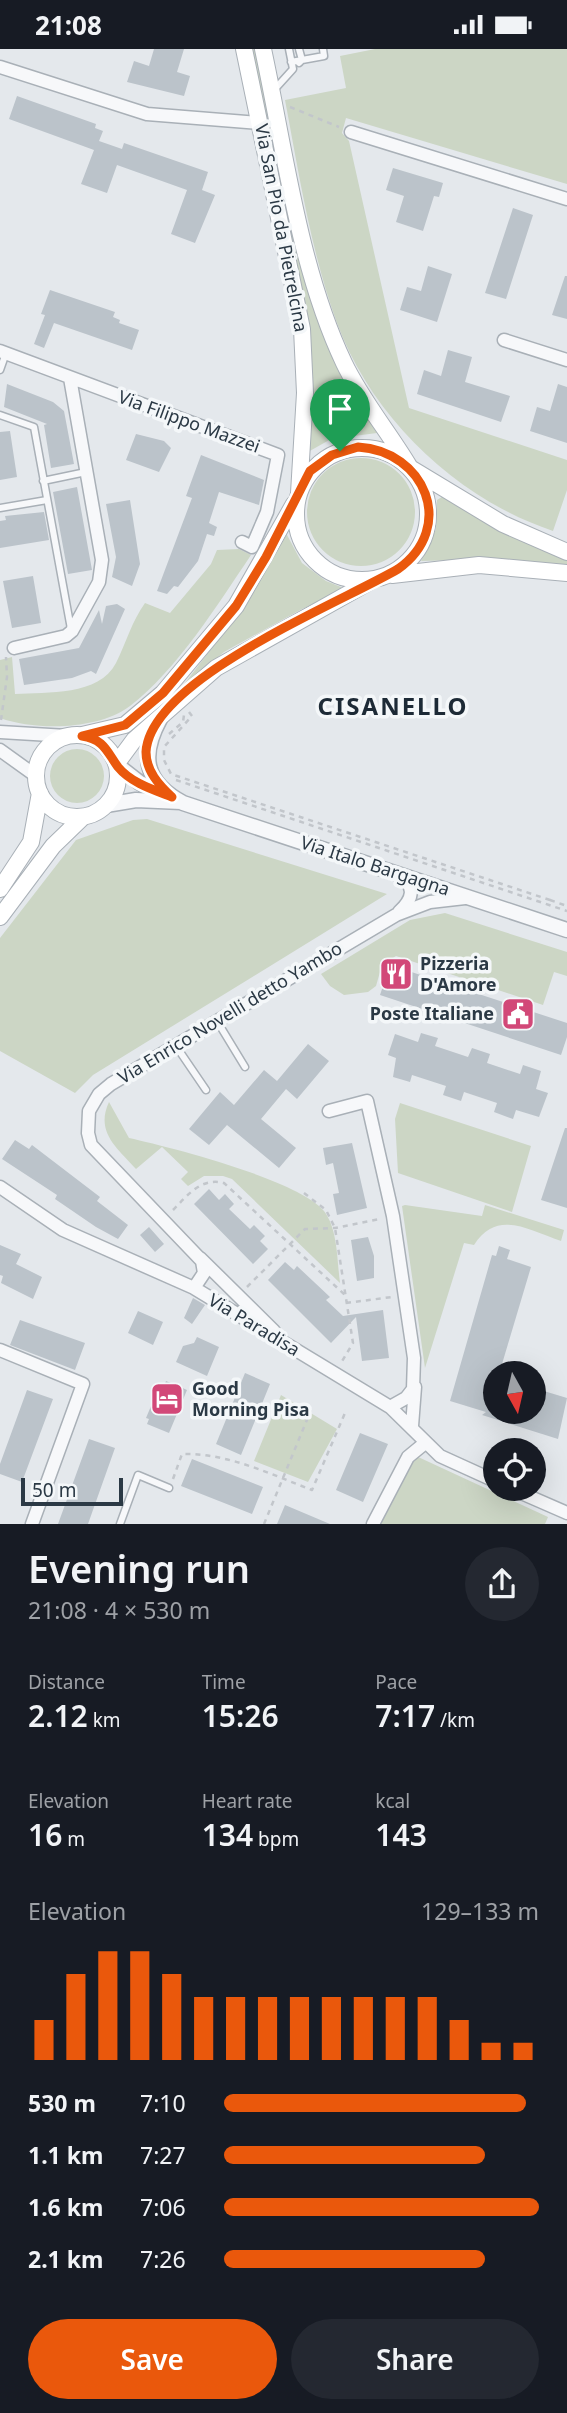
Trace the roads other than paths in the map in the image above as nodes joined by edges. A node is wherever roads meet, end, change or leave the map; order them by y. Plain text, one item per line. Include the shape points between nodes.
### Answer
1 (244, 49) edge
2 (263, 49) edge
3 (289, 49) edge
4 (299, 49) edge
5 (323, 49) edge
6 (302, 60) junction
7 (292, 66) junction
8 (0, 67) edge
9 (273, 96) junction
10 (260, 123) junction
11 (351, 132) road end
12 (567, 199) edge
13 (504, 340) dead end
14 (3, 352) edge
15 (567, 360) edge
16 (0, 370) edge
17 (70, 378) junction
18 (0, 415) edge
19 (410, 467) junction
20 (86, 472) junction
21 (43, 481) junction
22 (298, 496) junction
23 (47, 500) junction
24 (0, 508) edge
25 (242, 542) dead end
26 (567, 552) edge
27 (567, 573) edge
28 (382, 577) junction
29 (72, 631) junction
30 (14, 647) road end
31 (162, 715) junction
32 (4, 728) edge
33 (75, 736) junction
34 (0, 750) edge
35 (117, 764) junction
36 (36, 776) junction
37 (40, 793) junction
38 (178, 800) junction
39 (106, 805) junction
40 (83, 817) junction
41 (389, 870) junction
42 (0, 889) edge
43 (472, 898) junction
44 (396, 915) junction
45 (0, 917) edge
46 (567, 930) edge
47 (216, 1021) junction
48 (176, 1046) junction
49 (245, 1067) dead end
50 (206, 1090) dead end
51 (329, 1111) dead end
52 (0, 1187) edge
53 (197, 1255) junction
54 (194, 1288) junction
55 (284, 1342) junction
56 (0, 1350) edge
57 (414, 1383) junction
58 (390, 1407) junction
59 (412, 1426) junction
60 (425, 1443) junction
61 (483, 1476) edge
62 (169, 1488) road end
63 (540, 1501) edge
64 (567, 1513) edge
65 (32, 1524) edge
66 (120, 1524) edge
67 (373, 1524) edge

1 - 10 main road, Via San Pio da Pietrelcina
2 - 9 main road, Via San Pio da Pietrelcina
3 - 7 lane
4 - 6 lane
5 - 6 lane via 324,56
6 - 7 lane
7 - 9 lane
8 - 10 street via 147,114
9 - 19 main road, Via San Pio da Pietrelcina via 311,271 330,330 357,388
10 - 22 main road, Via San Pio da Pietrelcina via 302,330 305,393
11 - 12 street
13 - 15 street
14 - 16 lane
14 - 17 street, Via Filippo Mazzei
17 - 20 street
17 - 25 street, Via Filippo Mazzei via 278,455 267,512 252,547
18 - 21 lane via 34,427
19 - 22 main road via 377,449 340,451 317,465
19 - 26 main road via 503,524
19 - 28 main road via 427,498 426,531 409,561
20 - 21 lane
20 - 29 street via 102,570
21 - 23 lane
22 - 28 main road via 297,526 314,560 354,580
22 - 33 main road via 236,606 163,693 125,725
23 - 24 lane
23 - 29 lane
27 - 28 main road via 479,565
28 - 31 main road via 225,661
29 - 30 street via 52,641
31 - 35 main road via 134,740
31 - 38 street via 146,756 156,781
32 - 33 street
33 - 35 main road via 103,744
33 - 36 main road via 47,748
34 - 36 street
35 - 38 street, Via Italo Bargagna via 140,783
35 - 39 main road via 116,789
36 - 37 main road
37 - 40 main road via 57,812
37 - 42 main road via 31,842
38 - 39 street, Via Italo Bargagna
38 - 41 street, Via Italo Bargagna
39 - 40 main road
40 - 45 main road via 53,846
41 - 43 street, Via Italo Bargagna
41 - 44 street via 407,881 412,892
43 - 44 street, Via Enrico Novelli detto Yambo via 438,900
43 - 46 street, Via Italo Bargagna
44 - 47 street, Via Enrico Novelli detto Yambo
47 - 48 street, Via Enrico Novelli detto Yambo
47 - 49 lane
48 - 50 lane
48 - 53 street, Via Enrico Novelli detto Yambo via 105,1088 89,1111 88,1133 96,1152
51 - 57 street via 368,1101 393,1216
52 - 54 street, Via Paradisa via 63,1230
53 - 54 street via 204,1269
53 - 55 street, Via Enrico Novelli detto Yambo
54 - 55 street, Via Paradisa
55 - 58 street, Via Paradisa
56 - 65 street via 83,1384
57 - 58 street via 407,1397
57 - 59 street
58 - 59 street, Via Paradisa
59 - 60 street, Via Paradisa
60 - 61 street, Via Paradisa via 440,1456
60 - 67 street via 408,1457
62 - 66 lane via 138,1475
63 - 64 street

